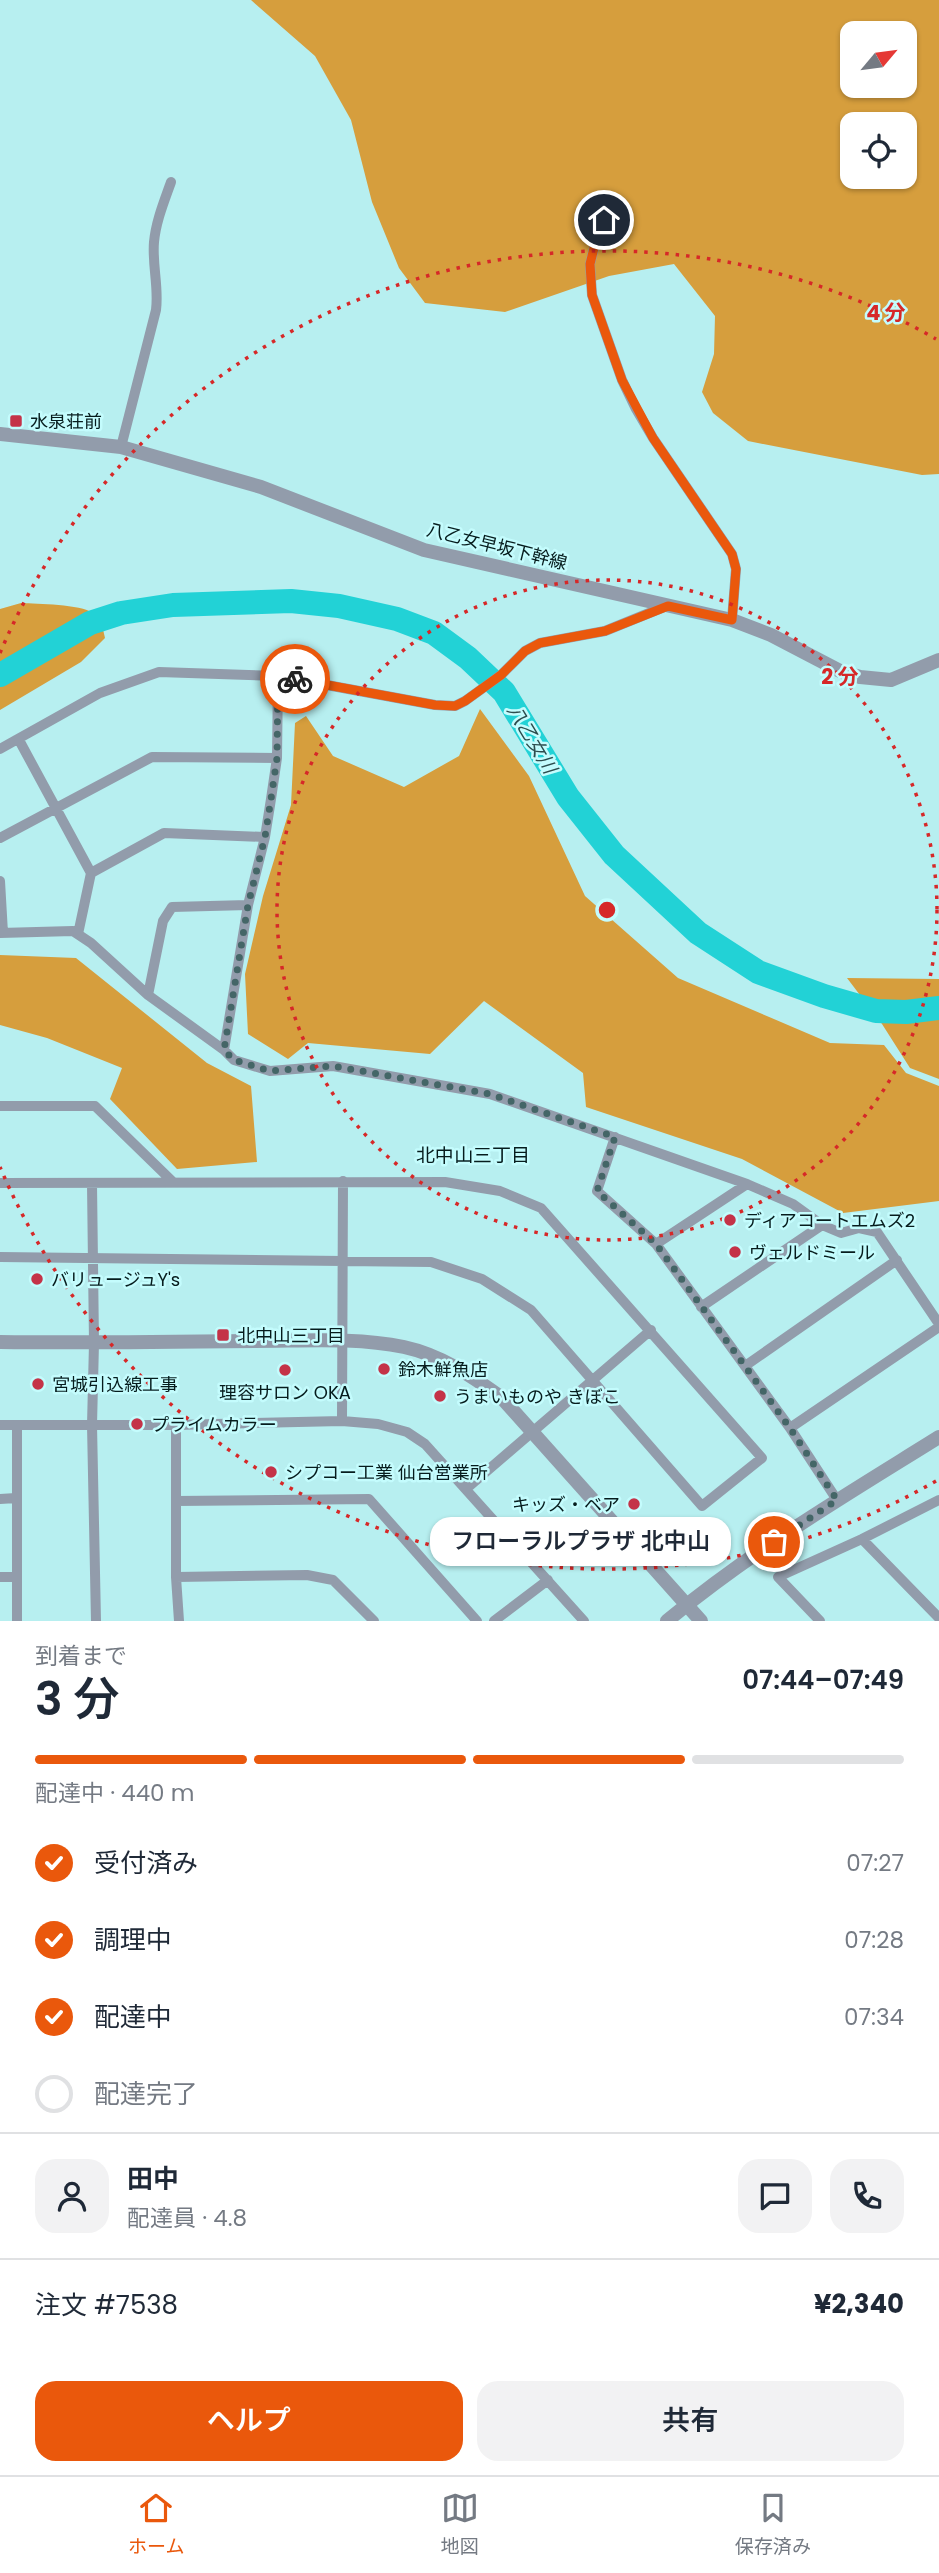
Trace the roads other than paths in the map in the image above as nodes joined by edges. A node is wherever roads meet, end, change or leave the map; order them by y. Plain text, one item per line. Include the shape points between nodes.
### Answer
1 (171, 182) dead end
2 (612, 204) dead end
3 (0, 434) edge
4 (121, 447) junction
5 (668, 606) junction
6 (732, 620) junction
7 (939, 660) edge
8 (278, 676) junction
9 (19, 740) junction
10 (0, 749) edge
11 (277, 758) junction
12 (55, 808) junction
13 (265, 837) junction
14 (0, 838) edge
15 (91, 873) junction
16 (0, 881) edge
17 (248, 905) junction
18 (2, 933) edge
19 (78, 934) junction
20 (148, 995) junction
21 (224, 1050) junction
22 (0, 1106) edge
23 (615, 1137) junction
24 (173, 1181) junction
25 (342, 1181) junction
26 (0, 1183) edge
27 (92, 1184) junction
28 (747, 1184) junction
29 (822, 1225) junction
30 (656, 1244) junction
31 (0, 1257) edge
32 (93, 1258) junction
33 (342, 1259) junction
34 (897, 1260) junction
35 (701, 1307) junction
36 (939, 1326) edge
37 (651, 1330) junction
38 (342, 1340) junction
39 (0, 1342) edge
40 (94, 1343) junction
41 (745, 1366) junction
42 (592, 1379) junction
43 (342, 1420) junction
44 (0, 1425) edge
45 (17, 1425) junction
46 (92, 1425) junction
47 (176, 1425) junction
48 (790, 1428) junction
49 (531, 1431) junction
50 (939, 1437) edge
51 (466, 1489) junction
52 (0, 1499) edge
53 (16, 1499) junction
54 (837, 1500) junction
55 (939, 1500) edge
56 (176, 1501) junction
57 (862, 1539) junction
58 (0, 1577) edge
59 (16, 1577) junction
60 (176, 1577) junction
61 (548, 1580) junction
62 (686, 1605) junction
63 (939, 1618) edge
64 (17, 1621) edge
65 (96, 1621) edge
66 (179, 1621) edge
67 (374, 1621) edge
68 (477, 1621) edge
69 (494, 1621) edge
70 (584, 1621) edge
71 (667, 1621) edge
72 (701, 1621) edge
73 (820, 1621) edge

1 - 4 street via 154,245 159,291 156,310
2 - 6 street via 590,264 592,295 636,409 732,554 736,569
3 - 4 street, 八乙女早坂下幹線
4 - 5 street, 八乙女早坂下幹線 via 261,487 424,550
5 - 6 street, 八乙女早坂下幹線
5 - 8 street via 605,631 540,643 455,706
6 - 7 street, 八乙女早坂下幹線 via 860,677 891,680
8 - 9 street via 159,672 100,694
8 - 11 street
9 - 10 street
9 - 12 street
11 - 12 street via 152,757
11 - 13 street
12 - 14 street
12 - 15 street
13 - 15 street via 164,833
13 - 17 street
15 - 19 street
16 - 18 street
17 - 20 street via 172,907 163,921
17 - 21 street
18 - 19 street
19 - 20 street
20 - 21 street
21 - 23 street via 234,1060 270,1071 333,1066 490,1094
22 - 24 street via 95,1106
23 - 28 street
23 - 30 street via 597,1191
24 - 25 street
24 - 27 street
25 - 33 street
25 - 37 street via 445,1182 500,1191 541,1208
26 - 27 street
27 - 32 street
28 - 29 street via 793,1204
28 - 30 street
29 - 34 street via 841,1233 859,1228 877,1231
29 - 35 street
30 - 35 street
31 - 32 street
32 - 33 street
32 - 40 street
33 - 38 street
33 - 42 street via 431,1262 482,1279 531,1310
34 - 36 street
34 - 41 street
35 - 41 street
36 - 48 street
37 - 42 street
37 - 42 street via 762,1458 702,1506
38 - 40 street
38 - 43 street
38 - 49 street via 404,1347 441,1360 502,1398
39 - 40 street
40 - 46 street
41 - 48 street
42 - 49 street
43 - 47 street
43 - 51 street via 407,1432 425,1444
44 - 45 street
45 - 46 street
45 - 53 street
46 - 47 street
46 - 65 street
47 - 56 street
48 - 54 street
49 - 51 street
49 - 62 street
50 - 54 street
51 - 61 street
52 - 53 street
53 - 59 street
54 - 62 street
55 - 57 street
56 - 60 street
56 - 68 street via 369,1499
57 - 63 street
57 - 73 street via 778,1577
58 - 59 street
59 - 64 street
60 - 66 street
60 - 67 street via 307,1575 333,1580
61 - 69 street
61 - 70 street
62 - 71 street
62 - 72 street

